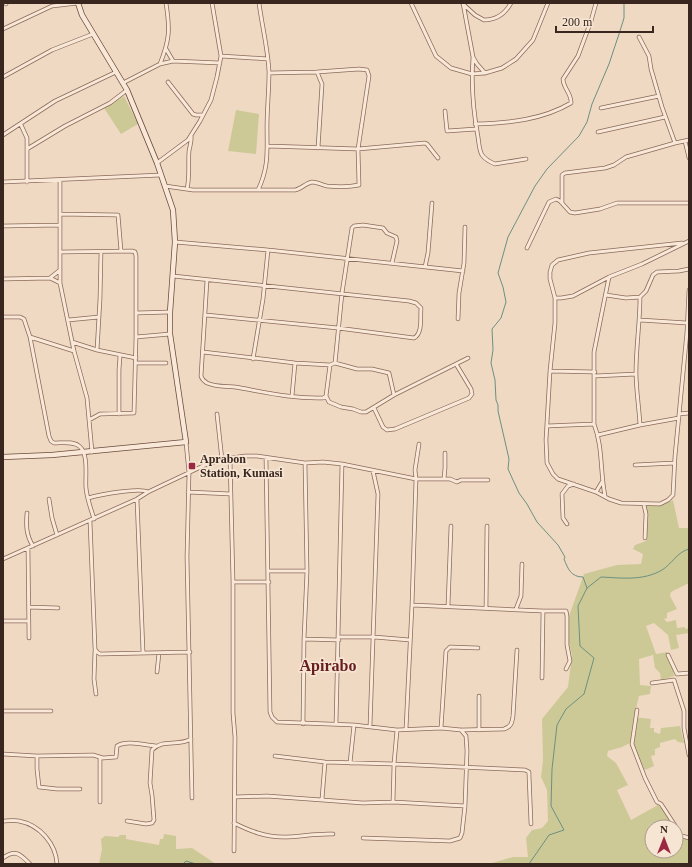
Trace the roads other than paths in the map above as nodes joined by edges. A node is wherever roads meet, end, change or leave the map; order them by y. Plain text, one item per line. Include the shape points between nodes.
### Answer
1 (78, 3) edge
2 (166, 3) edge
3 (212, 3) edge
4 (259, 3) edge
5 (411, 3) edge
6 (511, 3) edge
7 (548, 3) edge
8 (596, 3) edge
9 (51, 4) edge
10 (463, 4) edge
11 (3, 29) edge
12 (93, 34) junction
13 (639, 37) dead end
14 (166, 49) junction
15 (221, 56) junction
16 (473, 57) junction
17 (268, 59) junction
18 (173, 61) junction
19 (220, 63) junction
20 (160, 64) junction
21 (117, 72) junction
22 (317, 72) junction
23 (269, 73) junction
24 (485, 73) junction
25 (472, 74) junction
26 (3, 77) edge
27 (168, 82) dead end
28 (123, 83) junction
29 (127, 90) junction
30 (659, 96) junction
31 (601, 108) dead end
32 (445, 111) dead end
33 (203, 115) junction
34 (665, 117) junction
35 (475, 124) junction
36 (21, 125) junction
37 (476, 129) junction
38 (598, 132) dead end
39 (3, 135) edge
40 (191, 135) junction
41 (687, 140) edge
42 (675, 143) junction
43 (268, 146) junction
44 (318, 148) junction
45 (27, 149) junction
46 (358, 149) junction
47 (438, 158) dead end
48 (689, 158) edge
49 (526, 159) dead end
50 (157, 163) junction
51 (161, 175) junction
52 (60, 180) junction
53 (3, 182) edge
54 (27, 182) junction
55 (261, 184) junction
56 (165, 186) junction
57 (187, 189) junction
58 (258, 190) junction
59 (266, 190) junction
60 (432, 203) dead end
61 (562, 203) junction
62 (689, 203) edge
63 (60, 214) junction
64 (60, 224) junction
65 (3, 226) edge
66 (464, 227) dead end
67 (689, 240) edge
68 (175, 242) junction
69 (682, 243) junction
70 (527, 248) dead end
71 (268, 250) junction
72 (121, 251) junction
73 (60, 252) junction
74 (101, 252) junction
75 (348, 258) junction
76 (392, 263) junction
77 (425, 267) junction
78 (689, 269) edge
79 (60, 270) junction
80 (463, 270) junction
81 (173, 276) junction
82 (609, 277) junction
83 (50, 278) junction
84 (3, 279) edge
85 (207, 280) junction
86 (60, 283) junction
87 (264, 286) junction
88 (689, 290) edge
89 (342, 294) junction
90 (606, 295) junction
91 (640, 297) junction
92 (555, 298) junction
93 (170, 312) junction
94 (136, 313) junction
95 (206, 315) junction
96 (3, 317) edge
97 (99, 317) junction
98 (458, 319) dead end
99 (68, 320) junction
100 (640, 320) junction
101 (260, 321) junction
102 (687, 322) junction
103 (338, 328) junction
104 (170, 334) junction
105 (136, 336) junction
106 (30, 338) junction
107 (72, 342) junction
108 (687, 347) edge
109 (97, 350) junction
110 (74, 351) junction
111 (203, 352) junction
112 (120, 356) junction
113 (253, 358) junction
114 (468, 358) dead end
115 (136, 361) junction
116 (166, 363) dead end
117 (295, 363) junction
118 (335, 363) junction
119 (456, 364) junction
120 (330, 365) junction
121 (550, 371) junction
122 (595, 374) junction
123 (636, 374) junction
124 (394, 395) junction
125 (292, 396) junction
126 (326, 396) junction
127 (374, 408) junction
128 (689, 413) edge
129 (119, 414) junction
130 (217, 414) dead end
131 (679, 416) junction
132 (89, 420) junction
133 (594, 424) junction
134 (640, 425) junction
135 (547, 426) junction
136 (598, 435) junction
137 (186, 442) junction
138 (419, 444) dead end
139 (84, 452) junction
140 (92, 452) junction
141 (445, 453) dead end
142 (3, 457) edge
143 (230, 458) junction
144 (266, 458) junction
145 (222, 460) junction
146 (305, 463) junction
147 (342, 464) junction
148 (674, 464) junction
149 (635, 465) dead end
150 (373, 471) junction
151 (189, 474) junction
152 (416, 479) junction
153 (444, 479) junction
154 (488, 480) dead end
155 (602, 482) junction
156 (574, 484) junction
157 (148, 492) junction
158 (188, 492) junction
159 (596, 492) junction
160 (231, 494) junction
161 (605, 496) junction
162 (88, 498) junction
163 (49, 499) dead end
164 (137, 499) junction
165 (644, 505) junction
166 (27, 513) dead end
167 (94, 519) junction
168 (90, 520) junction
169 (567, 524) dead end
170 (451, 526) dead end
171 (487, 526) dead end
172 (57, 535) junction
173 (645, 538) dead end
174 (33, 546) junction
175 (28, 548) junction
176 (3, 559) edge
177 (522, 564) dead end
178 (269, 571) junction
179 (307, 572) junction
180 (233, 582) junction
181 (269, 582) junction
182 (412, 605) junction
183 (448, 606) junction
184 (28, 607) junction
185 (58, 608) dead end
186 (486, 608) junction
187 (516, 609) junction
188 (543, 611) junction
189 (3, 621) edge
190 (29, 621) junction
191 (374, 637) junction
192 (29, 638) dead end
193 (339, 638) junction
194 (304, 639) junction
195 (410, 640) junction
196 (478, 648) dead end
197 (95, 649) junction
198 (517, 650) dead end
199 (143, 652) junction
200 (190, 652) junction
201 (159, 653) junction
202 (668, 655) dead end
203 (566, 669) dead end
204 (157, 672) dead end
205 (689, 673) edge
206 (677, 674) junction
207 (542, 678) dead end
208 (674, 680) junction
209 (652, 683) dead end
210 (96, 694) dead end
211 (479, 696) dead end
212 (637, 710) dead end
213 (3, 711) edge
214 (52, 711) dead end
215 (303, 724) junction
216 (336, 724) junction
217 (354, 725) junction
218 (370, 726) junction
219 (442, 728) junction
220 (406, 729) junction
221 (397, 730) junction
222 (461, 730) junction
223 (479, 730) junction
224 (191, 738) junction
225 (156, 746) junction
226 (3, 754) edge
227 (689, 755) edge
228 (37, 756) junction
229 (275, 756) dead end
230 (100, 757) junction
231 (324, 762) junction
232 (350, 763) junction
233 (394, 764) junction
234 (466, 768) junction
235 (80, 789) dead end
236 (235, 797) junction
237 (192, 798) dead end
238 (322, 799) junction
239 (100, 802) dead end
240 (393, 802) junction
241 (465, 806) junction
242 (671, 819) edge
243 (3, 821) edge
244 (127, 821) dead end
245 (234, 823) junction
246 (531, 824) dead end
247 (333, 834) dead end
248 (363, 838) dead end
249 (234, 851) dead end
250 (3, 858) edge
251 (30, 864) edge
252 (57, 864) edge

1 - 9 street
1 - 12 street
2 - 14 street via 169,27
3 - 15 street
4 - 17 street
5 - 25 street via 436,56 451,68
6 - 10 street via 508,10 502,14 494,19 484,20
7 - 24 street via 533,40 516,59 502,68
8 - 35 street via 578,56 563,79 572,103 557,111 525,120
9 - 11 street
10 - 16 street
12 - 21 street
12 - 26 street via 52,50
13 - 30 street via 649,56
14 - 18 street
14 - 20 street
15 - 17 street
15 - 19 street
16 - 24 street
16 - 25 street
17 - 23 street
18 - 19 street
18 - 20 street
19 - 33 street via 213,92
20 - 28 street
21 - 28 street
21 - 36 street via 55,101
22 - 23 street
22 - 44 street via 322,84
22 - 46 street via 367,70 369,76
23 - 43 street
24 - 25 street
25 - 35 street
27 - 33 street via 193,114
28 - 29 street
29 - 45 street via 110,103
29 - 50 street
30 - 31 street
30 - 34 street
32 - 37 street via 447,131
33 - 40 street
34 - 38 street
34 - 42 street
35 - 37 street
36 - 39 street
36 - 45 street via 27,138
37 - 49 street via 482,155 488,160 495,164
40 - 50 street via 184,144
40 - 57 street
41 - 42 street
41 - 48 street
42 - 61 street via 626,157 605,168 562,175
43 - 44 street
43 - 55 street
44 - 46 street
45 - 54 street
46 - 47 street via 425,143
46 - 59 street via 358,186 326,186 310,182 295,190
50 - 51 street
51 - 52 street
51 - 56 street
52 - 54 street
52 - 63 street
53 - 54 street
55 - 58 street
55 - 59 street
56 - 57 street
56 - 68 street via 173,210
57 - 58 street
58 - 59 street
60 - 77 street
61 - 62 street via 574,213 617,204
61 - 70 street via 556,199 549,202
63 - 64 street
63 - 72 street via 118,215
64 - 65 street
64 - 73 street
66 - 80 street
67 - 69 street
68 - 71 street
68 - 81 street
69 - 82 street via 642,264
69 - 92 street via 589,253 558,260 552,265 550,272
71 - 75 street
71 - 87 street
72 - 74 street
72 - 94 street via 135,252
73 - 74 street
73 - 79 street
74 - 97 street
75 - 76 street
75 - 76 street via 352,228 363,225 383,228 396,237
75 - 89 street
76 - 77 street
77 - 80 street
78 - 91 street via 657,272
79 - 83 street
79 - 86 street
80 - 98 street
81 - 85 street
81 - 93 street
82 - 90 street
82 - 92 street via 573,296
83 - 84 street
83 - 86 street
85 - 87 street
85 - 95 street
86 - 99 street
87 - 89 street
87 - 101 street
88 - 102 street
89 - 103 street
89 - 103 street via 409,300 416,303 421,308 419,332 414,338
90 - 91 street
90 - 122 street via 594,352
91 - 100 street
92 - 121 street
93 - 94 street
93 - 104 street
94 - 105 street
95 - 101 street
95 - 111 street
96 - 106 street via 24,319
97 - 99 street
97 - 109 street
99 - 107 street
100 - 102 street
100 - 123 street
101 - 103 street
101 - 113 street
102 - 108 street
103 - 118 street
104 - 105 street
104 - 137 street
105 - 115 street
106 - 110 street
106 - 139 street via 51,441 77,444
107 - 109 street
107 - 110 street
108 - 131 street
109 - 112 street
110 - 132 street via 87,398
111 - 113 street
111 - 125 street via 201,376 206,382 265,394
112 - 115 street
112 - 129 street
113 - 117 street
114 - 119 street
115 - 116 street
115 - 129 street via 134,413
117 - 120 street
117 - 125 street
118 - 120 street
118 - 124 street via 389,373
119 - 124 street
119 - 127 street via 471,389 472,394 469,398 387,430
120 - 126 street
121 - 122 street
121 - 135 street
122 - 123 street
122 - 133 street
123 - 134 street
124 - 127 street
125 - 126 street
126 - 127 street via 328,402 361,412
128 - 131 street
129 - 132 street via 97,415
130 - 145 street
131 - 134 street
131 - 148 street
132 - 140 street
133 - 135 street
133 - 136 street
134 - 136 street
135 - 156 street via 547,463 558,479
136 - 155 street
137 - 140 street
137 - 151 street
138 - 152 street
139 - 140 street
139 - 142 street
139 - 162 street
141 - 153 street
143 - 144 street
143 - 145 street
143 - 160 street
144 - 146 street
144 - 178 street
145 - 151 street via 204,465
146 - 147 street
146 - 179 street
147 - 150 street
147 - 193 street
148 - 149 street
148 - 165 street via 673,494 660,504
150 - 152 street
150 - 191 street via 378,494
151 - 157 street
151 - 158 street
152 - 153 street
152 - 182 street
153 - 154 street via 457,482
155 - 159 street
155 - 161 street
156 - 159 street
156 - 169 street via 568,486 562,494 563,518
157 - 162 street via 140,490
157 - 164 street
158 - 160 street
158 - 200 street
159 - 161 street
160 - 180 street
161 - 165 street via 621,504
162 - 167 street
163 - 172 street
164 - 167 street
164 - 199 street
165 - 173 street
166 - 174 street via 27,530
167 - 168 street
168 - 172 street
168 - 197 street
170 - 183 street
171 - 186 street
172 - 174 street
174 - 175 street
175 - 176 street
175 - 184 street
177 - 187 street via 521,596
178 - 179 street
178 - 181 street
179 - 194 street
180 - 181 street
180 - 236 street
181 - 215 street via 270,712 278,723
182 - 183 street
182 - 195 street
183 - 186 street
184 - 185 street
184 - 190 street
186 - 187 street
187 - 188 street
188 - 203 street via 567,613 570,661
188 - 207 street
189 - 190 street
190 - 192 street
191 - 193 street
191 - 195 street
191 - 218 street
193 - 194 street
193 - 216 street
194 - 215 street
195 - 220 street
196 - 219 street via 450,647 446,651
197 - 199 street via 100,654
197 - 210 street
198 - 223 street via 512,723 504,730
199 - 201 street
200 - 201 street
200 - 224 street
201 - 204 street
202 - 206 street
205 - 206 street
206 - 208 street
208 - 209 street
208 - 227 street via 684,711
211 - 223 street
212 - 242 street via 632,744 657,802
213 - 214 street
215 - 216 street
216 - 217 street
217 - 218 street
217 - 232 street
218 - 221 street
219 - 220 street
219 - 222 street
220 - 221 street
221 - 233 street
222 - 223 street
222 - 234 street via 467,739
224 - 225 street via 185,742
224 - 237 street
225 - 230 street via 119,744 117,756
225 - 244 street via 152,750 150,769 154,820 146,824
226 - 228 street
228 - 230 street
228 - 235 street via 39,787
229 - 231 street
230 - 239 street
231 - 232 street
231 - 238 street
232 - 233 street
233 - 234 street
233 - 240 street
234 - 241 street
234 - 246 street via 528,772
236 - 238 street
236 - 245 street
238 - 240 street via 363,803
240 - 241 street
241 - 248 street via 460,838 450,842
243 - 252 street via 17,820 45,836 56,855
245 - 247 street via 265,835 283,837
245 - 249 street
250 - 251 street via 16,853

